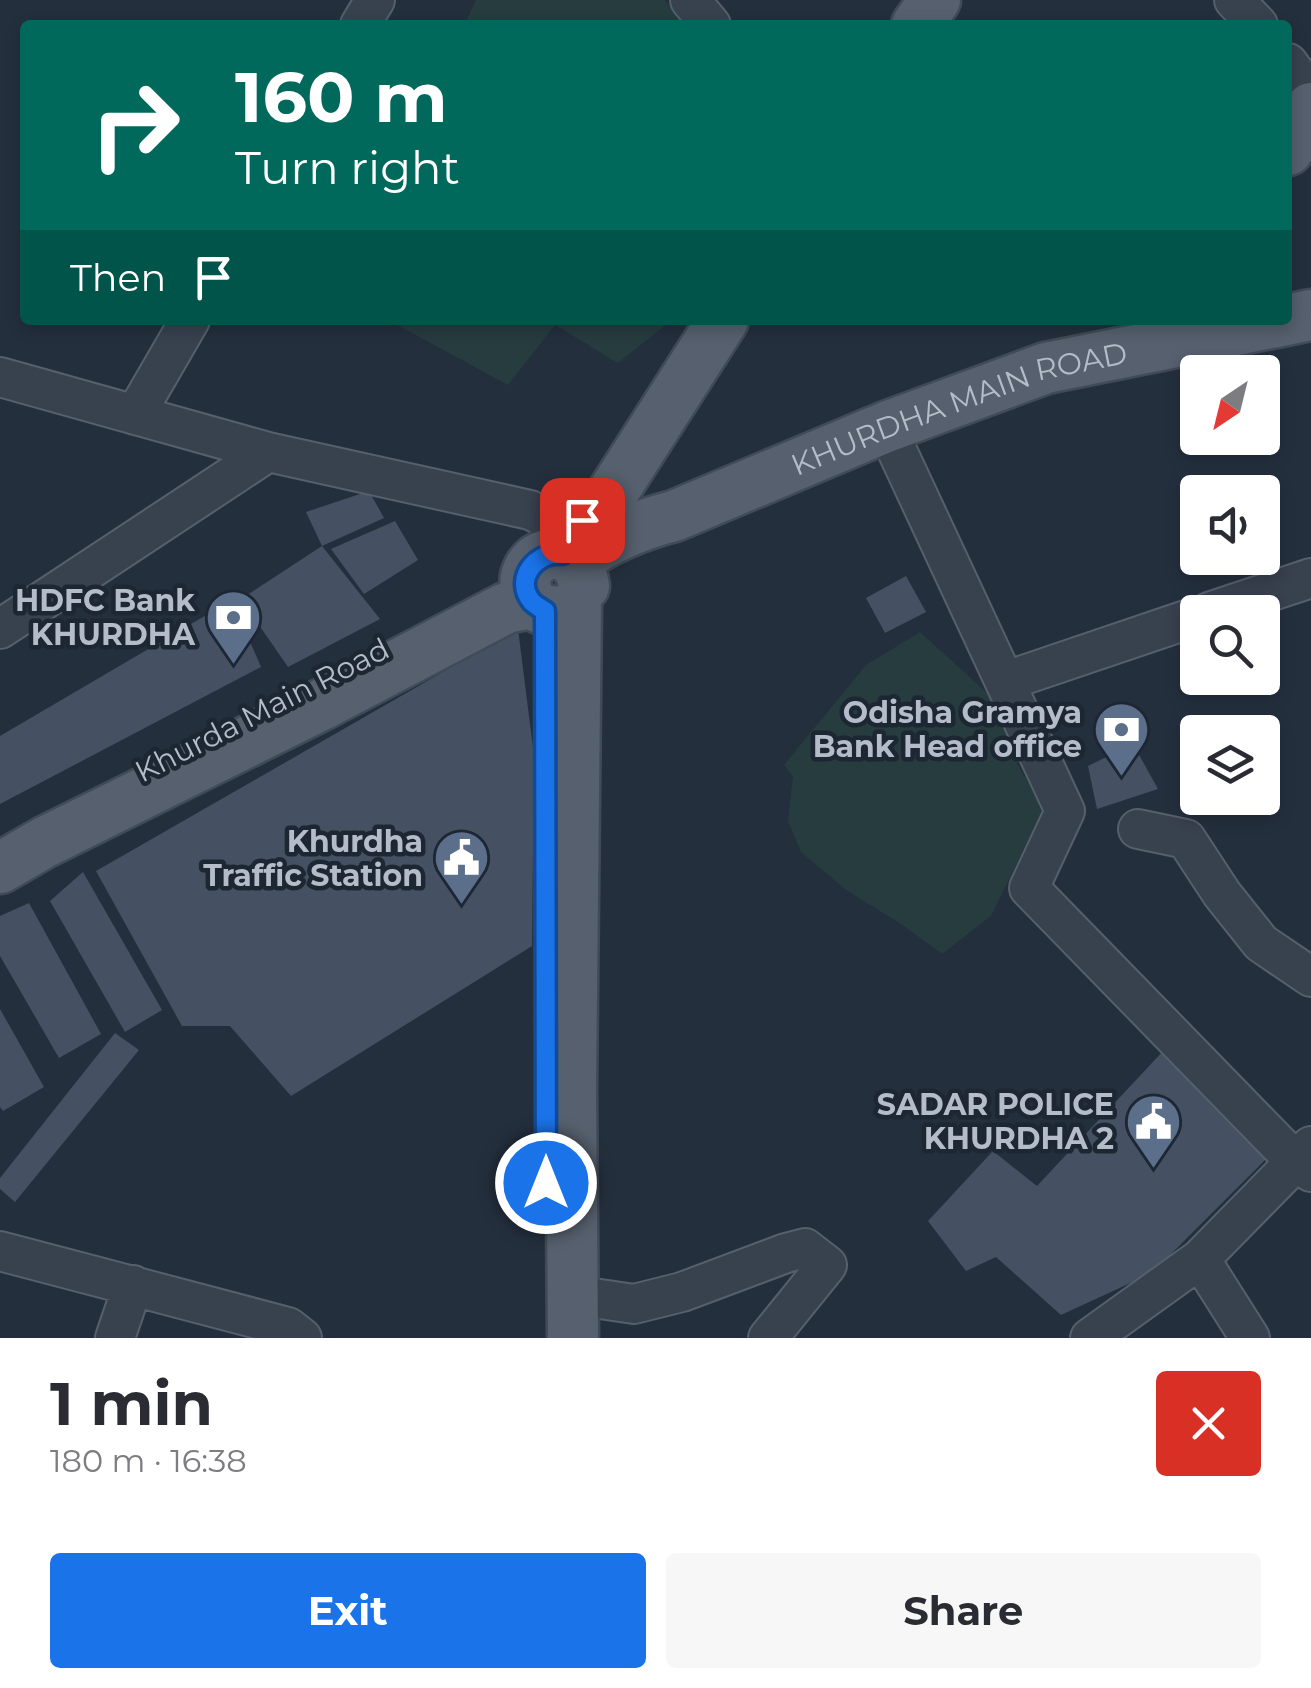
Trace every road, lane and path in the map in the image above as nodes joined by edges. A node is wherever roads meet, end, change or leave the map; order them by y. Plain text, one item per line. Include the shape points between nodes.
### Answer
1 (690, 0) edge
2 (1234, 0) edge
3 (707, 20) edge
4 (1253, 20) edge
5 (1300, 87) edge
6 (1292, 129) edge
7 (187, 325) edge
8 (706, 325) edge
9 (720, 325) edge
10 (1130, 325) edge
11 (1235, 325) edge
12 (1204, 329) edge
13 (1046, 368) junction
14 (0, 378) edge
15 (135, 415) junction
16 (886, 427) junction
17 (268, 452) junction
18 (1311, 578) edge
19 (558, 579) junction
20 (1260, 595) edge
21 (4, 622) edge
22 (1180, 622) edge
23 (1006, 681) junction
24 (1138, 829) dead end
25 (0, 844) edge
26 (0, 868) edge
27 (1311, 977) edge
28 (1306, 1160) edge
29 (0, 1251) edge
30 (1200, 1259) junction
31 (132, 1285) junction
32 (573, 1316) edge
33 (115, 1338) edge
34 (302, 1338) edge
35 (547, 1338) edge
36 (768, 1338) edge
37 (1090, 1338) edge
38 (1250, 1338) edge

1 - 3 street
2 - 4 street
5 - 6 main road
7 - 15 street
8 - 19 main road
9 - 19 main road
10 - 13 main road
11 - 12 main road, KHURDHA MAIN ROAD
12 - 13 main road, KHURDHA MAIN ROAD
13 - 16 main road, KHURDHA MAIN ROAD
14 - 15 street
15 - 17 street
16 - 19 main road, KHURDHA MAIN ROAD via 674,516 599,566
16 - 23 street
17 - 19 street via 542,515 552,524
17 - 21 street
18 - 20 street
19 - 25 main road, Khurda Main Road
19 - 26 main road
19 - 32 main road via 572,941
19 - 35 main road
22 - 23 street
23 - 28 street via 1065,810 1029,888
24 - 27 street via 1186,838 1260,943
28 - 30 street
29 - 31 street
30 - 37 street
30 - 38 street
31 - 33 street
31 - 34 street via 288,1327
32 - 36 street via 682,1292 805,1248 828,1265

